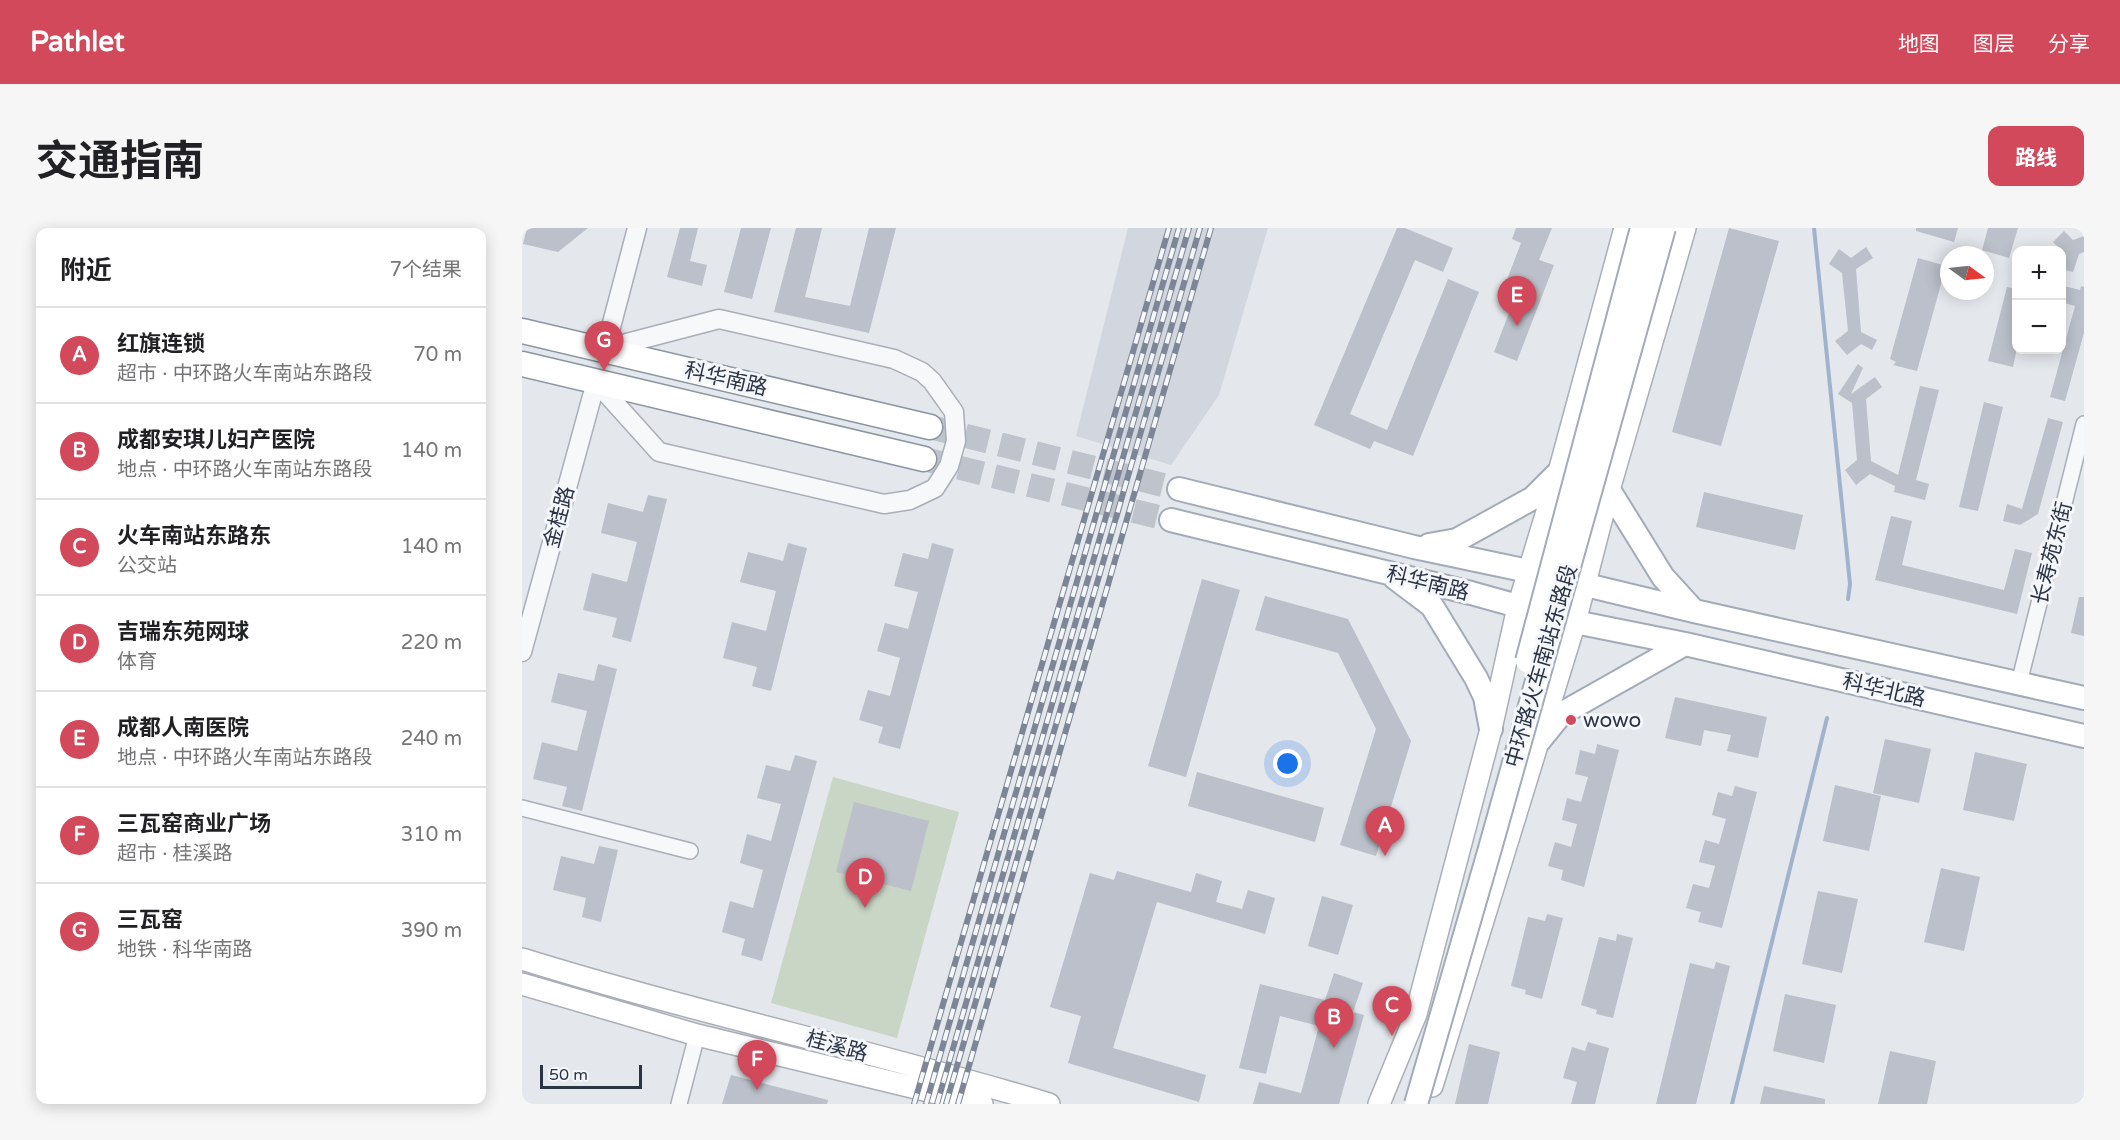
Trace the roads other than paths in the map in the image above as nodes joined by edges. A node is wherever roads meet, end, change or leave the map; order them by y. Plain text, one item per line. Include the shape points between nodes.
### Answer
1 (637, 228) edge
2 (1625, 228) edge
3 (1642, 228) edge
4 (1664, 228) edge
5 (1685, 228) edge
6 (522, 320) edge
7 (522, 331) edge
8 (605, 350) junction
9 (522, 364) edge
10 (522, 374) edge
11 (596, 382) junction
12 (2084, 424) edge
13 (930, 427) tunnel mouth
14 (924, 459) tunnel mouth
15 (1559, 472) junction
16 (1179, 489) tunnel mouth
17 (1609, 490) junction
18 (1171, 520) tunnel mouth
19 (1414, 547) junction
20 (1528, 571) junction
21 (1389, 573) junction
22 (1584, 585) junction
23 (1518, 607) junction
24 (1694, 611) junction
25 (1575, 622) junction
26 (1685, 644) junction
27 (522, 652) edge
28 (2019, 683) junction
29 (2084, 698) edge
30 (1491, 729) junction
31 (2084, 736) edge
32 (1539, 741) junction
33 (522, 808) edge
34 (690, 851) dead end
35 (522, 959) edge
36 (522, 984) edge
37 (698, 1035) junction
38 (679, 1104) edge
39 (982, 1104) edge
40 (1049, 1104) edge
41 (1379, 1104) edge
42 (1400, 1104) edge
43 (1416, 1104) edge
44 (1427, 1104) edge

1 - 8 street
2 - 15 main road
3 - 42 main road, 中环路火车南站东路段, bridge via 1477,849
4 - 43 main road, 中环路火车南站东路段, bridge
5 - 17 main road
6 - 8 street
7 - 8 highway, 科华南路
8 - 11 street via 719,319 894,360 922,372 932,381 954,412 956,441 949,466 935,488 910,500 885,504 659,452
8 - 13 highway, 科华南路
9 - 11 highway, 科华南路
10 - 11 street
11 - 14 highway, 科华南路
11 - 27 street, 金桂路
12 - 28 street, 长寿苑东街
15 - 19 main road via 1533,498 1457,540
15 - 20 main road
16 - 19 main road, 科华南路
17 - 22 main road
17 - 24 main road via 1663,577
18 - 21 main road, 科华南路
19 - 20 main road, 科华南路
20 - 22 main road, 科华南路
20 - 23 main road
21 - 23 main road, 科华南路
21 - 30 main road via 1432,606 1476,678 1485,697
22 - 24 main road, 科华南路
22 - 25 main road
23 - 25 main road, 科华南路
23 - 30 main road
24 - 28 main road, 科华北路
25 - 26 main road, 科华南路
25 - 32 main road
26 - 31 main road, 科华北路
26 - 32 main road via 1561,714
28 - 29 main road, 科华北路
30 - 41 main road via 1416,1014
32 - 44 main road
33 - 34 street
35 - 40 main road, 桂溪路 via 616,988
36 - 37 main road, 桂溪路
37 - 38 street
37 - 39 main road, 桂溪路

